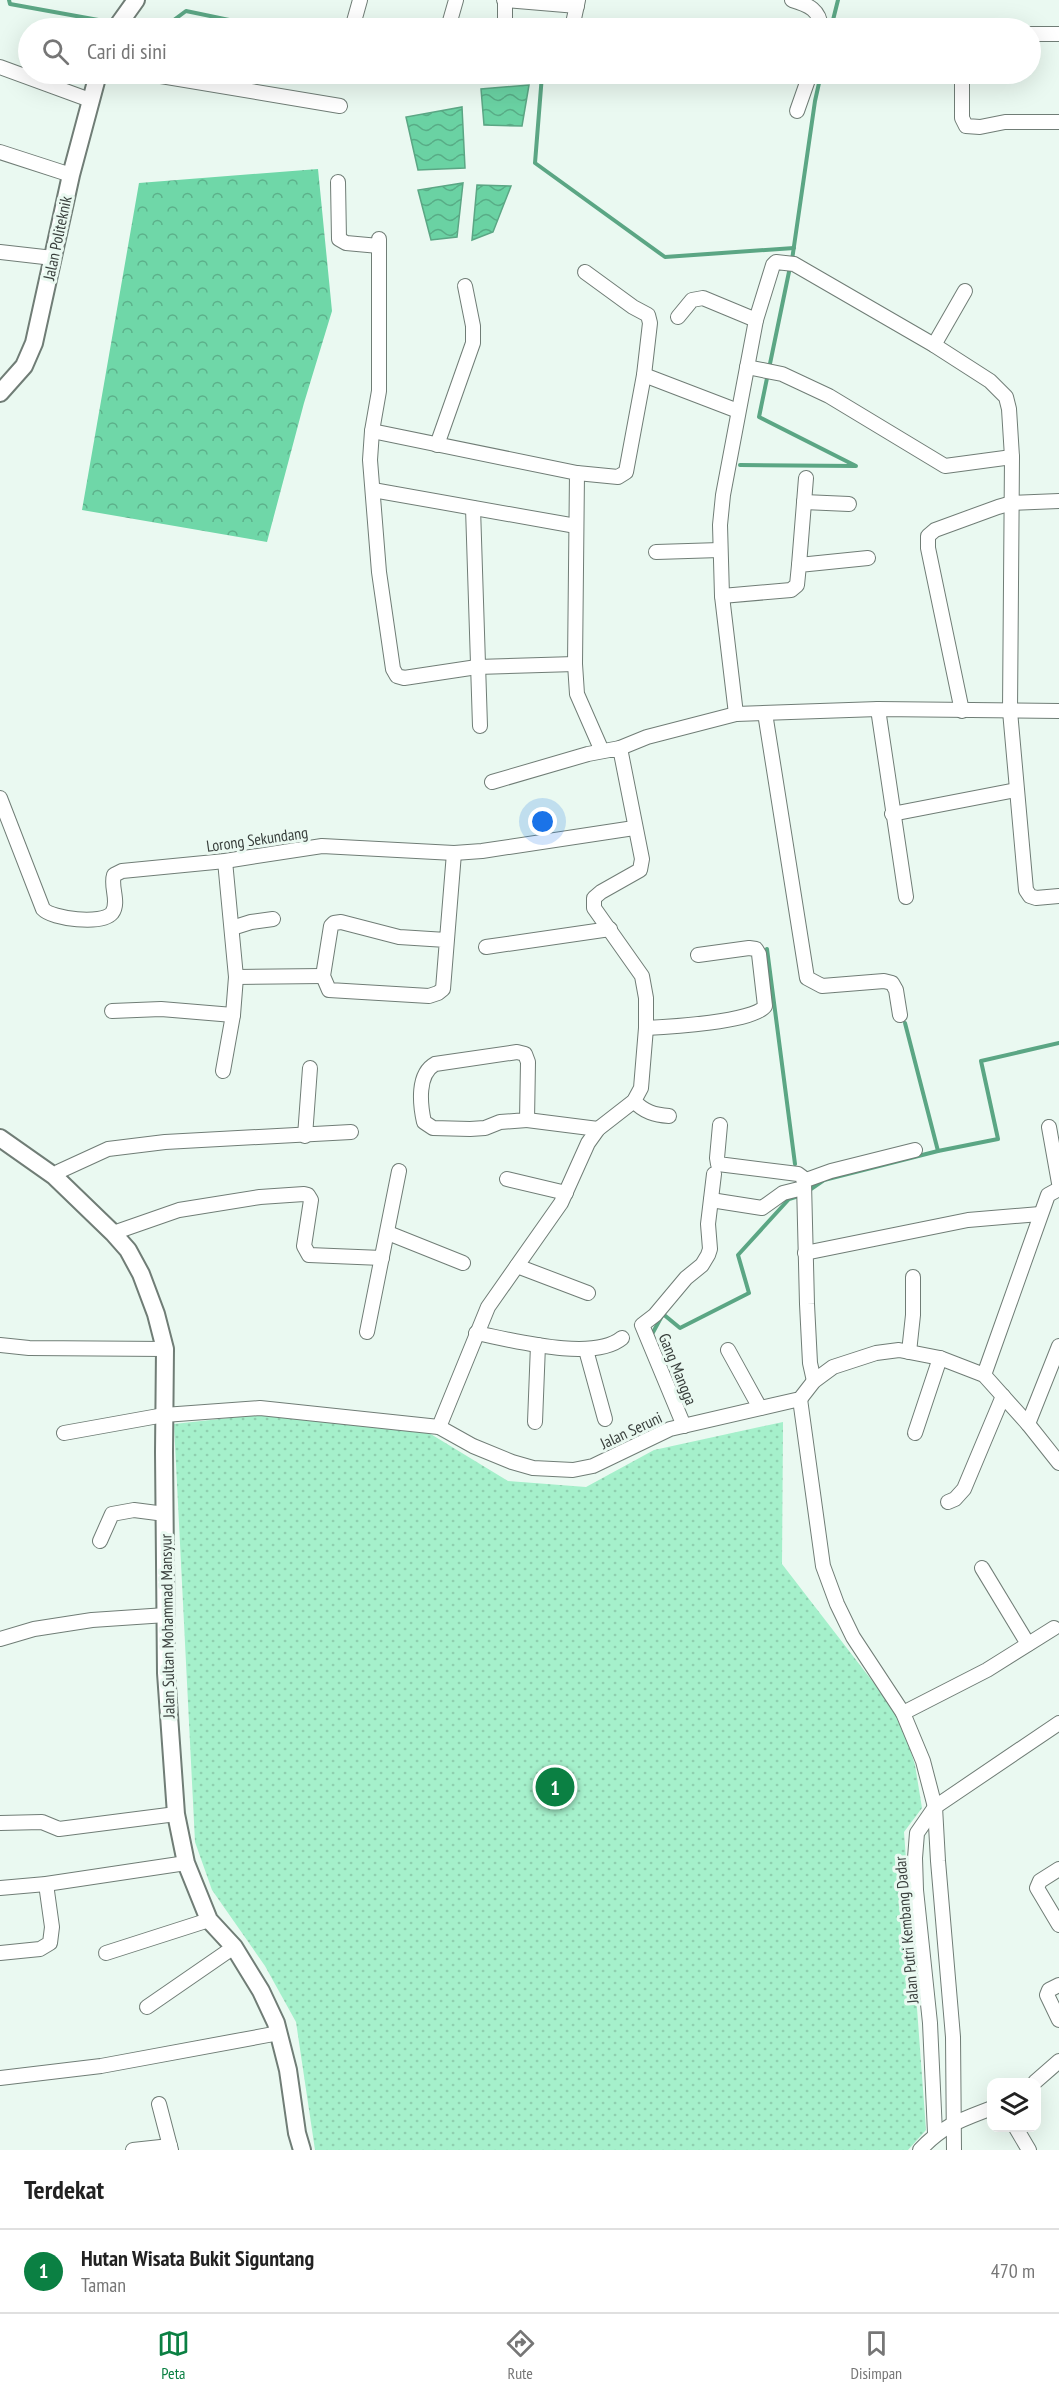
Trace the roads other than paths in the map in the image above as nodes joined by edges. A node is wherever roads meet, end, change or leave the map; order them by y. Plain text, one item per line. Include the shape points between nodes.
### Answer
1 (136, 0) edge
2 (360, 0) edge
3 (456, 0) edge
4 (505, 0) edge
5 (792, 0) edge
6 (578, 3) edge
7 (123, 18) edge
8 (355, 18) edge
9 (450, 18) edge
10 (505, 18) edge
11 (574, 18) edge
12 (819, 18) edge
13 (1041, 34) edge
14 (1059, 34) edge
15 (0, 68) edge
16 (18, 74) edge
17 (45, 84) edge
18 (95, 84) edge
19 (209, 84) edge
20 (806, 84) edge
21 (962, 84) edge
22 (90, 100) junction
23 (340, 106) dead end
24 (797, 111) dead end
25 (1059, 122) edge
26 (0, 152) edge
27 (71, 175) junction
28 (338, 182) dead end
29 (0, 252) edge
30 (52, 258) junction
31 (585, 272) dead end
32 (465, 286) dead end
33 (965, 291) dead end
34 (678, 317) dead end
35 (756, 320) junction
36 (934, 345) junction
37 (760, 368) junction
38 (644, 375) junction
39 (0, 393) edge
40 (738, 411) junction
41 (372, 431) junction
42 (437, 445) junction
43 (1012, 457) junction
44 (577, 472) junction
45 (806, 478) dead end
46 (373, 490) junction
47 (1059, 501) edge
48 (804, 502) junction
49 (1012, 503) junction
50 (849, 504) dead end
51 (473, 508) junction
52 (576, 526) junction
53 (720, 550) junction
54 (656, 552) dead end
55 (868, 558) dead end
56 (799, 565) junction
57 (722, 596) junction
58 (575, 664) junction
59 (477, 667) junction
60 (878, 709) junction
61 (962, 711) junction
62 (1010, 711) junction
63 (1059, 711) edge
64 (765, 713) junction
65 (736, 714) junction
66 (480, 726) dead end
67 (620, 748) junction
68 (602, 751) junction
69 (492, 782) dead end
70 (1016, 790) junction
71 (0, 798) edge
72 (892, 814) junction
73 (634, 828) junction
74 (454, 853) junction
75 (225, 861) junction
76 (1059, 896) edge
77 (906, 897) dead end
78 (273, 919) dead end
79 (232, 928) junction
80 (610, 928) junction
81 (446, 940) junction
82 (486, 947) dead end
83 (698, 955) dead end
84 (323, 976) junction
85 (236, 977) junction
86 (112, 1011) dead end
87 (233, 1015) junction
88 (900, 1015) dead end
89 (646, 1028) junction
90 (310, 1068) dead end
91 (223, 1071) dead end
92 (634, 1101) junction
93 (669, 1116) dead end
94 (527, 1120) junction
95 (720, 1125) dead end
96 (1049, 1127) dead end
97 (598, 1129) junction
98 (351, 1132) dead end
99 (305, 1136) junction
100 (0, 1138) edge
101 (915, 1150) dead end
102 (399, 1171) dead end
103 (714, 1174) dead end
104 (54, 1176) junction
105 (507, 1179) dead end
106 (1059, 1183) edge
107 (1059, 1189) edge
108 (804, 1190) junction
109 (566, 1193) junction
110 (711, 1200) junction
111 (1040, 1214) junction
112 (113, 1233) junction
113 (387, 1233) junction
114 (805, 1253) junction
115 (382, 1258) junction
116 (463, 1263) dead end
117 (517, 1266) junction
118 (913, 1277) dead end
119 (588, 1293) dead end
120 (367, 1332) dead end
121 (476, 1334) junction
122 (622, 1338) dead end
123 (0, 1345) edge
124 (538, 1345) junction
125 (1059, 1347) edge
126 (165, 1349) junction
127 (586, 1350) junction
128 (728, 1350) dead end
129 (909, 1352) junction
130 (940, 1358) junction
131 (1057, 1362) edge
132 (984, 1375) junction
133 (814, 1381) junction
134 (1003, 1396) junction
135 (800, 1399) junction
136 (760, 1408) junction
137 (164, 1415) junction
138 (605, 1419) dead end
139 (535, 1422) dead end
140 (1028, 1424) junction
141 (684, 1426) junction
142 (439, 1427) junction
143 (64, 1433) dead end
144 (915, 1433) dead end
145 (1059, 1463) edge
146 (948, 1502) dead end
147 (165, 1514) junction
148 (100, 1541) dead end
149 (982, 1568) dead end
150 (166, 1615) junction
151 (1054, 1628) dead end
152 (0, 1639) edge
153 (1028, 1644) junction
154 (903, 1713) junction
155 (1059, 1723) edge
156 (935, 1807) junction
157 (176, 1814) junction
158 (0, 1823) edge
159 (186, 1863) junction
160 (1059, 1869) edge
161 (46, 1884) junction
162 (0, 1888) edge
163 (209, 1920) junction
164 (1059, 1924) edge
165 (234, 1947) junction
166 (0, 1953) edge
167 (106, 1953) dead end
168 (1059, 1985) edge
169 (147, 2007) dead end
170 (1059, 2020) edge
171 (279, 2033) junction
172 (1059, 2061) edge
173 (0, 2078) edge
174 (1040, 2078) edge
175 (159, 2104) dead end
176 (987, 2110) edge
177 (954, 2122) junction
178 (1019, 2132) edge
179 (935, 2133) junction
180 (170, 2148) edge
181 (133, 2150) edge
182 (302, 2150) edge
183 (920, 2150) edge
184 (954, 2150) edge
185 (1029, 2150) edge

1 - 7 street
2 - 8 street
3 - 9 street
4 - 6 street
4 - 10 street
5 - 12 street via 814,9
6 - 11 street
13 - 14 street
15 - 16 street
17 - 22 street
18 - 22 street, Jalan Politeknik
19 - 23 street
20 - 24 street
21 - 25 street via 962,118 966,126
22 - 27 street, Jalan Politeknik
26 - 27 street
27 - 30 street, Jalan Politeknik
28 - 41 street via 339,239 346,243 379,243 379,391
29 - 30 street
30 - 39 street, Jalan Politeknik via 30,355
31 - 38 street via 649,317
32 - 42 street via 473,343
33 - 36 street
34 - 35 street via 692,300 703,298
35 - 36 street via 773,265 789,263
35 - 37 street
36 - 43 street via 1006,396
37 - 40 street
37 - 43 street via 847,406 945,466
38 - 40 street
38 - 44 street via 626,472 618,477
40 - 53 street via 723,495
41 - 42 street
41 - 46 street
42 - 44 street
43 - 49 street
44 - 52 street
45 - 48 street
46 - 51 street
46 - 59 street via 379,572 397,676
47 - 49 street
48 - 50 street
48 - 56 street
49 - 61 street via 942,527 927,538
49 - 62 street
51 - 52 street
51 - 59 street
52 - 58 street
53 - 54 street
53 - 57 street
55 - 56 street
56 - 57 street via 797,585 790,590
57 - 65 street
58 - 59 street
58 - 68 street via 577,694
59 - 66 street
60 - 61 street
60 - 64 street
60 - 72 street
61 - 62 street
62 - 63 street
62 - 70 street
64 - 65 street
64 - 88 street via 807,978 822,986 892,983
65 - 67 street
67 - 68 street
67 - 73 street
68 - 69 street
70 - 72 street
70 - 76 street via 1026,890 1036,898
71 - 75 street, Lorong Sekundang via 43,909 51,915 96,920 109,916 115,904 112,881 122,871
72 - 77 street
73 - 74 street, Lorong Sekundang
73 - 80 street via 642,859 640,870 594,898 594,908
74 - 75 street, Lorong Sekundang via 322,846
74 - 81 street
75 - 79 street
78 - 79 street
79 - 85 street
80 - 82 street
80 - 89 street via 642,976
81 - 84 street via 399,937 334,922
81 - 84 street via 443,989 429,996 329,990
83 - 89 street via 756,949 763,1010 734,1019
84 - 85 street
85 - 87 street
86 - 87 street via 160,1009
87 - 91 street
89 - 92 street via 641,1088
90 - 99 street
92 - 93 street via 655,1114
92 - 97 street
94 - 94 street via 477,1129 430,1127 422,1114 424,1074 435,1064 525,1054
94 - 97 street
95 - 108 street via 718,1164 798,1174
96 - 106 street
97 - 109 street
98 - 99 street
99 - 104 street via 165,1142 108,1149
100 - 104 street, Jalan Sultan Mohammad Mansyur
101 - 108 street via 831,1171
102 - 113 street
103 - 110 street
104 - 112 street, Jalan Sultan Mohammad Mansyur
105 - 109 street
107 - 111 street via 1048,1195
108 - 110 street via 783,1193 762,1208
108 - 114 street
109 - 117 street
110 - 141 street, Gang Mangga via 708,1255 642,1325
111 - 114 street via 968,1220
111 - 132 street
112 - 115 street via 179,1210 304,1194 311,1200 306,1253
112 - 126 street, Jalan Sultan Mohammad Mansyur via 141,1274
113 - 115 street
113 - 116 street
114 - 133 street
115 - 120 street
117 - 119 street
117 - 121 street via 488,1307
118 - 129 street
121 - 124 street
121 - 142 street
122 - 127 street via 612,1345
123 - 126 street
124 - 127 street
124 - 139 street
125 - 131 street
126 - 137 street, Jalan Sultan Mohammad Mansyur
127 - 138 street
128 - 136 street
129 - 130 street
129 - 133 street via 899,1350 851,1359
130 - 132 street
130 - 144 street
131 - 140 street
132 - 134 street
133 - 135 street
134 - 140 street
134 - 146 street via 964,1490
135 - 136 street, Jalan Seruni
135 - 154 street via 824,1566 853,1637
136 - 141 street, Jalan Seruni
137 - 142 street, Jalan Seruni via 260,1408
137 - 143 street, Jalan Seruni
137 - 147 street, Jalan Sultan Mohammad Mansyur
140 - 145 street
141 - 142 street, Jalan Seruni via 654,1435 593,1466 573,1470 533,1468 512,1462
147 - 148 street via 134,1510 112,1514
147 - 150 street, Jalan Sultan Mohammad Mansyur
149 - 153 street
150 - 152 street via 92,1620
150 - 157 street, Jalan Sultan Mohammad Mansyur
151 - 153 street
153 - 154 street
154 - 156 street via 923,1761
155 - 156 street, Jalan Putri Kembang Dadar
156 - 177 street via 953,2037
156 - 179 street, Jalan Putri Kembang Dadar via 917,1833 915,1858
157 - 158 street via 60,1829 42,1822
157 - 159 street, Jalan Sultan Mohammad Mansyur
159 - 161 street
159 - 163 street, Jalan Sultan Mohammad Mansyur
160 - 164 street via 1040,1881 1037,1888
161 - 162 street
161 - 166 street via 52,1927 50,1943
163 - 165 street, Jalan Sultan Mohammad Mansyur
163 - 167 street
165 - 169 street
165 - 171 street, Jalan Sultan Mohammad Mansyur via 261,1991
168 - 170 street via 1047,1995
171 - 173 street via 101,2066
171 - 182 street, Jalan Sultan Mohammad Mansyur
172 - 174 street
175 - 180 street
176 - 177 street
177 - 179 street
177 - 184 street
178 - 185 street
179 - 183 street
180 - 181 street

